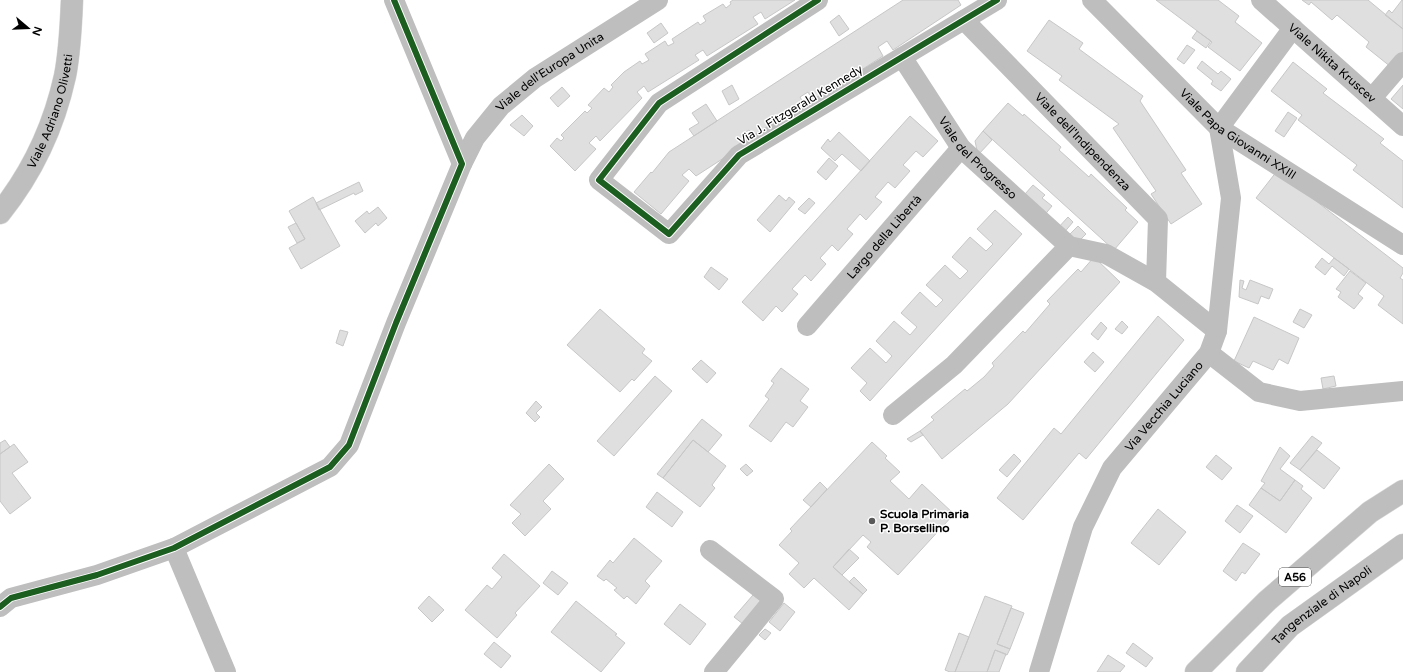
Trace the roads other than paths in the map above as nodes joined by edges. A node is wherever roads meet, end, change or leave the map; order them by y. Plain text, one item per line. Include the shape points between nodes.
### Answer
1 (72, 0) edge
2 (394, 0) edge
3 (658, 0) edge
4 (818, 0) edge
5 (997, 0) edge
6 (1092, 0) edge
7 (1261, 0) edge
8 (964, 20) junction
9 (1293, 28) junction
10 (902, 57) junction
11 (1403, 62) edge
12 (1372, 98) junction
13 (1403, 126) edge
14 (1219, 128) junction
15 (961, 148) junction
16 (462, 164) junction
17 (0, 213) edge
18 (1403, 245) edge
19 (1069, 246) junction
20 (1156, 282) junction
21 (808, 326) dead end
22 (1217, 331) junction
23 (1209, 354) junction
24 (1403, 391) edge
25 (893, 415) dead end
26 (1403, 491) edge
27 (1403, 545) edge
28 (174, 548) junction
29 (710, 550) dead end
30 (4, 598) edge
31 (226, 672) edge
32 (714, 672) edge
33 (1039, 672) edge
34 (1196, 672) edge
35 (1247, 672) edge

1 - 17 main road, Viale Adriano Olivetti via 65,76 51,122 31,168 19,189
2 - 16 street
3 - 16 street, Viale dell'Europa Unita via 535,78 501,106 475,138
4 - 10 street, Via J. Fitzgerald Kennedy via 659,104 599,180 669,234 739,155
5 - 8 street, Via J. Fitzgerald Kennedy
6 - 14 street, Viale Papa Giovanni XXIII
7 - 9 street, Viale Nikita Kruscev
8 - 10 street, Via J. Fitzgerald Kennedy
8 - 20 street, Viale dell'Indipendenza via 1158,220
9 - 12 street, Viale Nikita Kruscev
9 - 14 street
10 - 15 street, Viale del Progresso
11 - 12 street
12 - 13 street, Viale Nikita Kruscev
14 - 18 street, Viale Papa Giovanni XXIII
14 - 22 street, Via Vecchia Luciano via 1231,198
15 - 19 street, Viale del Progresso
15 - 21 street, Largo della Libertà
16 - 28 street, Viale dell'Europa Unita via 396,323 349,446 330,467
19 - 20 street via 1106,254
19 - 25 street via 954,365
20 - 22 street
22 - 23 street, Via Vecchia Luciano
23 - 24 street via 1259,392 1300,401
23 - 33 street, Via Vecchia Luciano via 1112,468 1083,527
26 - 34 main road, A56 via 1370,512 1267,601
27 - 35 main road, Tangenziale di Napoli via 1290,626
28 - 30 street, Viale dell'Europa Unita via 97,575
28 - 31 street
29 - 32 street via 774,599

